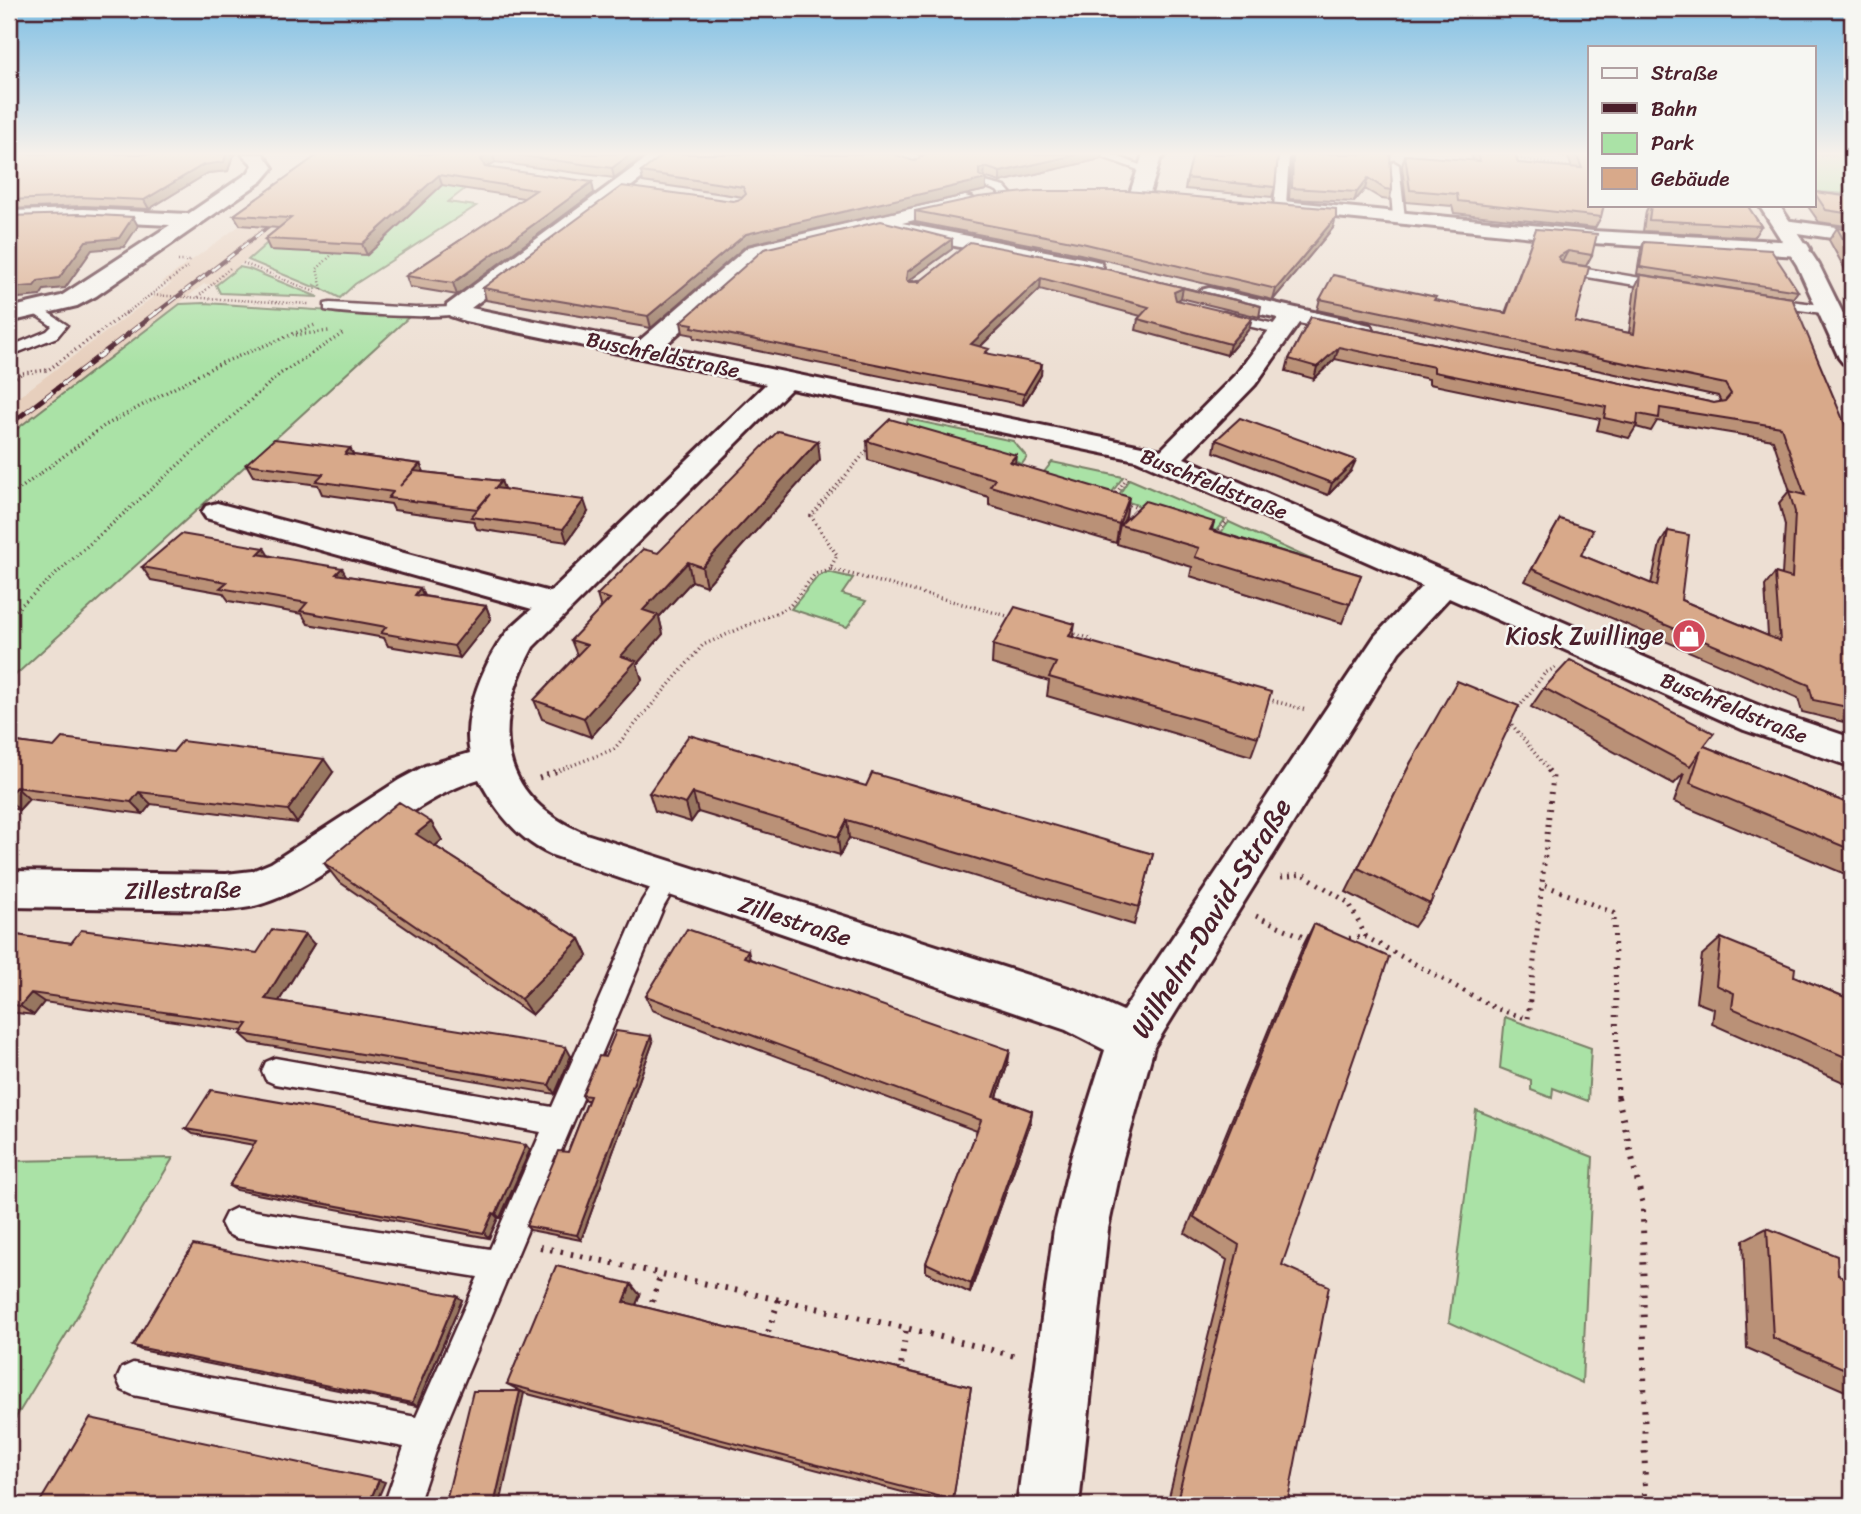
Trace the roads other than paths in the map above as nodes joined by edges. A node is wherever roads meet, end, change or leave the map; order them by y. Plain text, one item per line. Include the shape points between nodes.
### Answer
1 (184, 225) edge
2 (568, 225) edge
3 (865, 225) edge
4 (892, 225) edge
5 (1467, 225) edge
6 (1784, 226) joint
7 (1852, 235) edge
8 (1799, 249) junction
9 (1562, 269) edge
10 (1117, 273) edge
11 (1682, 289) edge
12 (1191, 291) edge
13 (1754, 300) edge
14 (326, 306) road end
15 (38, 310) junction
16 (1830, 310) junction
17 (458, 311) junction
18 (1206, 312) edge
19 (9, 315) edge
20 (1287, 323) junction
21 (1388, 336) edge
22 (643, 351) junction
23 (9, 352) edge
24 (1852, 358) edge
25 (785, 380) junction
26 (1166, 461) junction
27 (217, 512) dead end
28 (1444, 583) junction
29 (555, 604) junction
30 (1852, 754) edge
31 (499, 778) junction
32 (668, 879) junction
33 (9, 889) edge
34 (1132, 1039) junction
35 (275, 1071) dead end
36 (558, 1122) junction
37 (236, 1223) dead end
38 (498, 1265) junction
39 (133, 1379) dead end
40 (425, 1435) junction
41 (401, 1505) edge
42 (1048, 1505) edge

1 - 15 street via 88,291
2 - 17 street via 459,305
3 - 22 street via 756,252
4 - 10 street via 965,248
5 - 8 street
6 - 7 street
6 - 8 street
8 - 16 street
9 - 11 lane
12 - 20 street
13 - 16 lane
14 - 17 lane
15 - 19 street
15 - 23 lane via 60,326
16 - 24 street
17 - 22 street, Buschfeldstraße
18 - 20 lane
20 - 21 street
20 - 26 street via 1245,379
22 - 25 street, Buschfeldstraße
25 - 26 street, Buschfeldstraße
25 - 29 street
26 - 28 street, Buschfeldstraße
27 - 29 street
28 - 30 street, Buschfeldstraße via 1757,720
28 - 34 street, Wilhelm-David-Straße via 1387,644
29 - 31 street via 520,640 494,687 485,727
31 - 32 street, Zillestraße via 524,814 554,837
31 - 33 street, Zillestraße via 439,777 286,875 256,888 226,892
32 - 34 street, Zillestraße via 1078,1013
32 - 36 lane via 654,901
34 - 42 street, Wilhelm-David-Straße via 1081,1229
35 - 36 lane
36 - 38 lane
37 - 38 lane
38 - 40 lane
39 - 40 lane
40 - 41 lane

